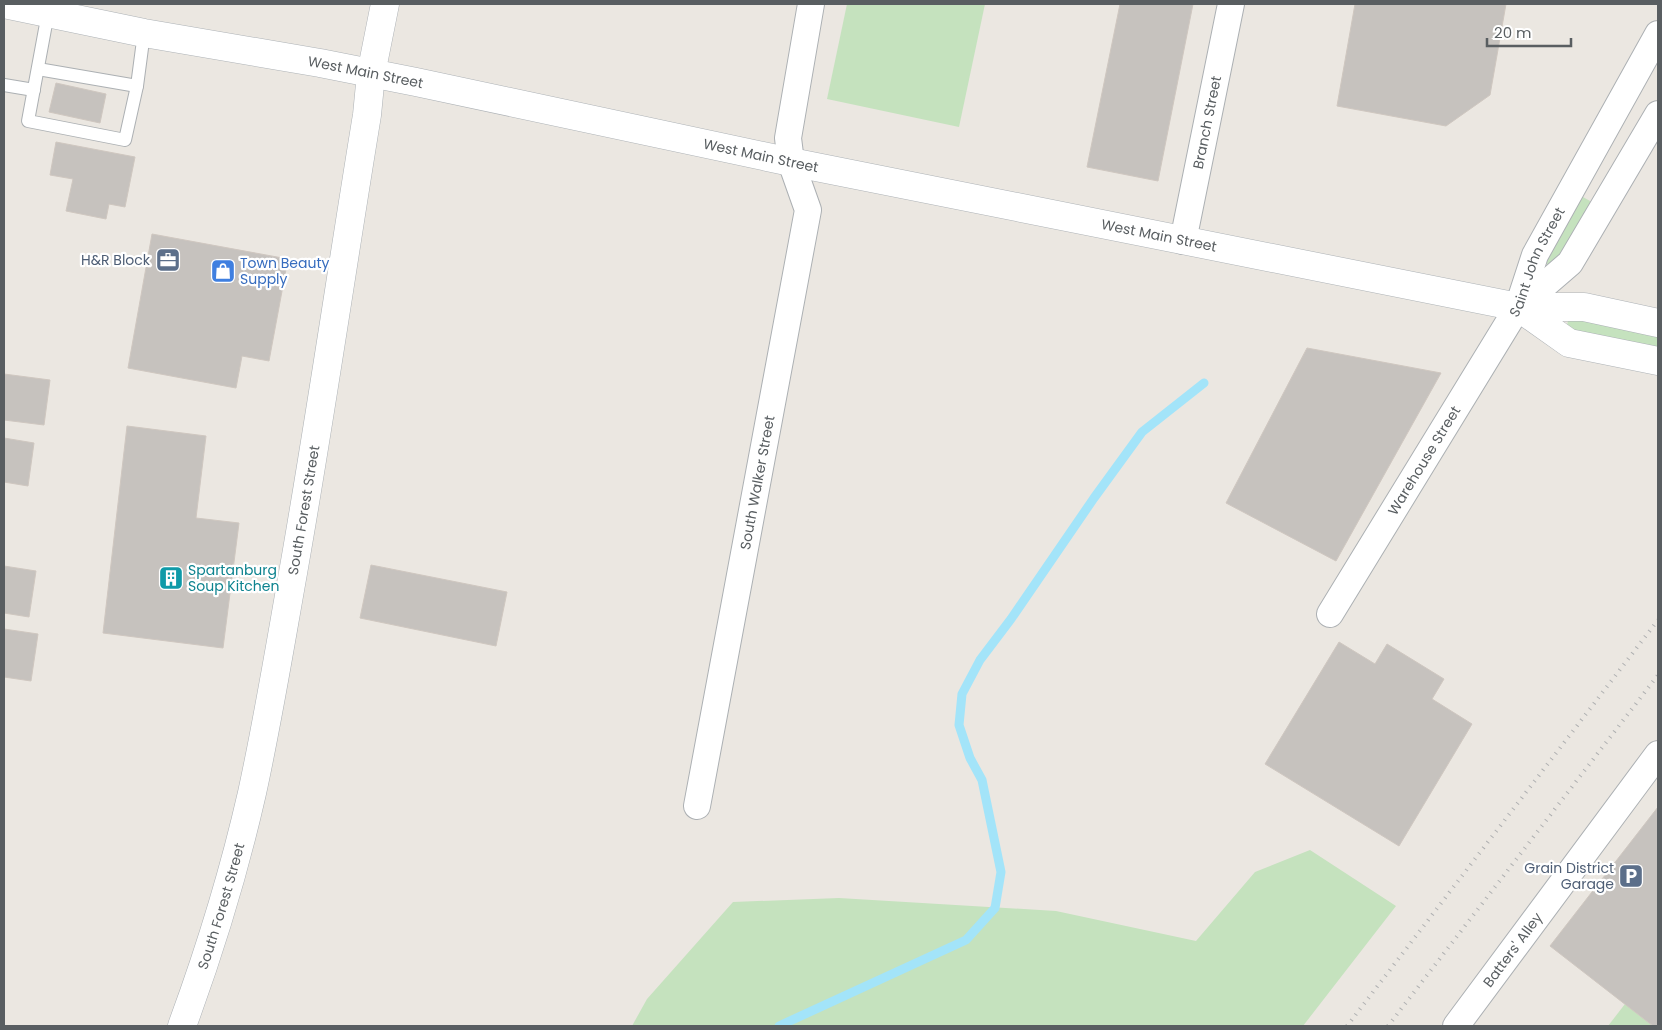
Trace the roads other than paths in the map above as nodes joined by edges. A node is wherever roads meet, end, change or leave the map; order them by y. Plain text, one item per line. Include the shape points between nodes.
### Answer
1 (4, 4) edge
2 (385, 4) edge
3 (811, 4) edge
4 (1231, 4) edge
5 (48, 13) junction
6 (144, 33) junction
7 (1658, 34) edge
8 (38, 69) junction
9 (372, 74) junction
10 (4, 85) edge
11 (137, 86) junction
12 (34, 90) junction
13 (1658, 114) edge
14 (791, 162) junction
15 (1184, 241) junction
16 (1518, 307) junction
17 (1658, 323) edge
18 (1658, 361) edge
19 (1330, 614) dead end
20 (1658, 754) edge
21 (697, 806) dead end
22 (182, 1026) edge
23 (1456, 1026) edge

1 - 5 street, West Main Street
2 - 9 street, South Forest Street
3 - 14 street, South Walker Street via 788,138
4 - 15 street, Branch Street
5 - 6 street, West Main Street
5 - 8 lane
6 - 9 street, West Main Street
6 - 11 lane
7 - 16 street, Saint John Street via 1535,255
8 - 11 lane
8 - 12 lane
9 - 14 street, West Main Street
9 - 22 street, South Forest Street via 307,493 252,795 227,890
10 - 12 lane
11 - 12 lane via 125,140 28,121
13 - 16 street, Saint John Street via 1570,263
14 - 15 street, West Main Street
14 - 21 street, South Walker Street via 808,210
15 - 16 street, West Main Street
16 - 17 street, West Main Street via 1584,306
16 - 18 street, West Main Street via 1569,343
16 - 19 street, Warehouse Street
20 - 23 street, Batters' Alley

